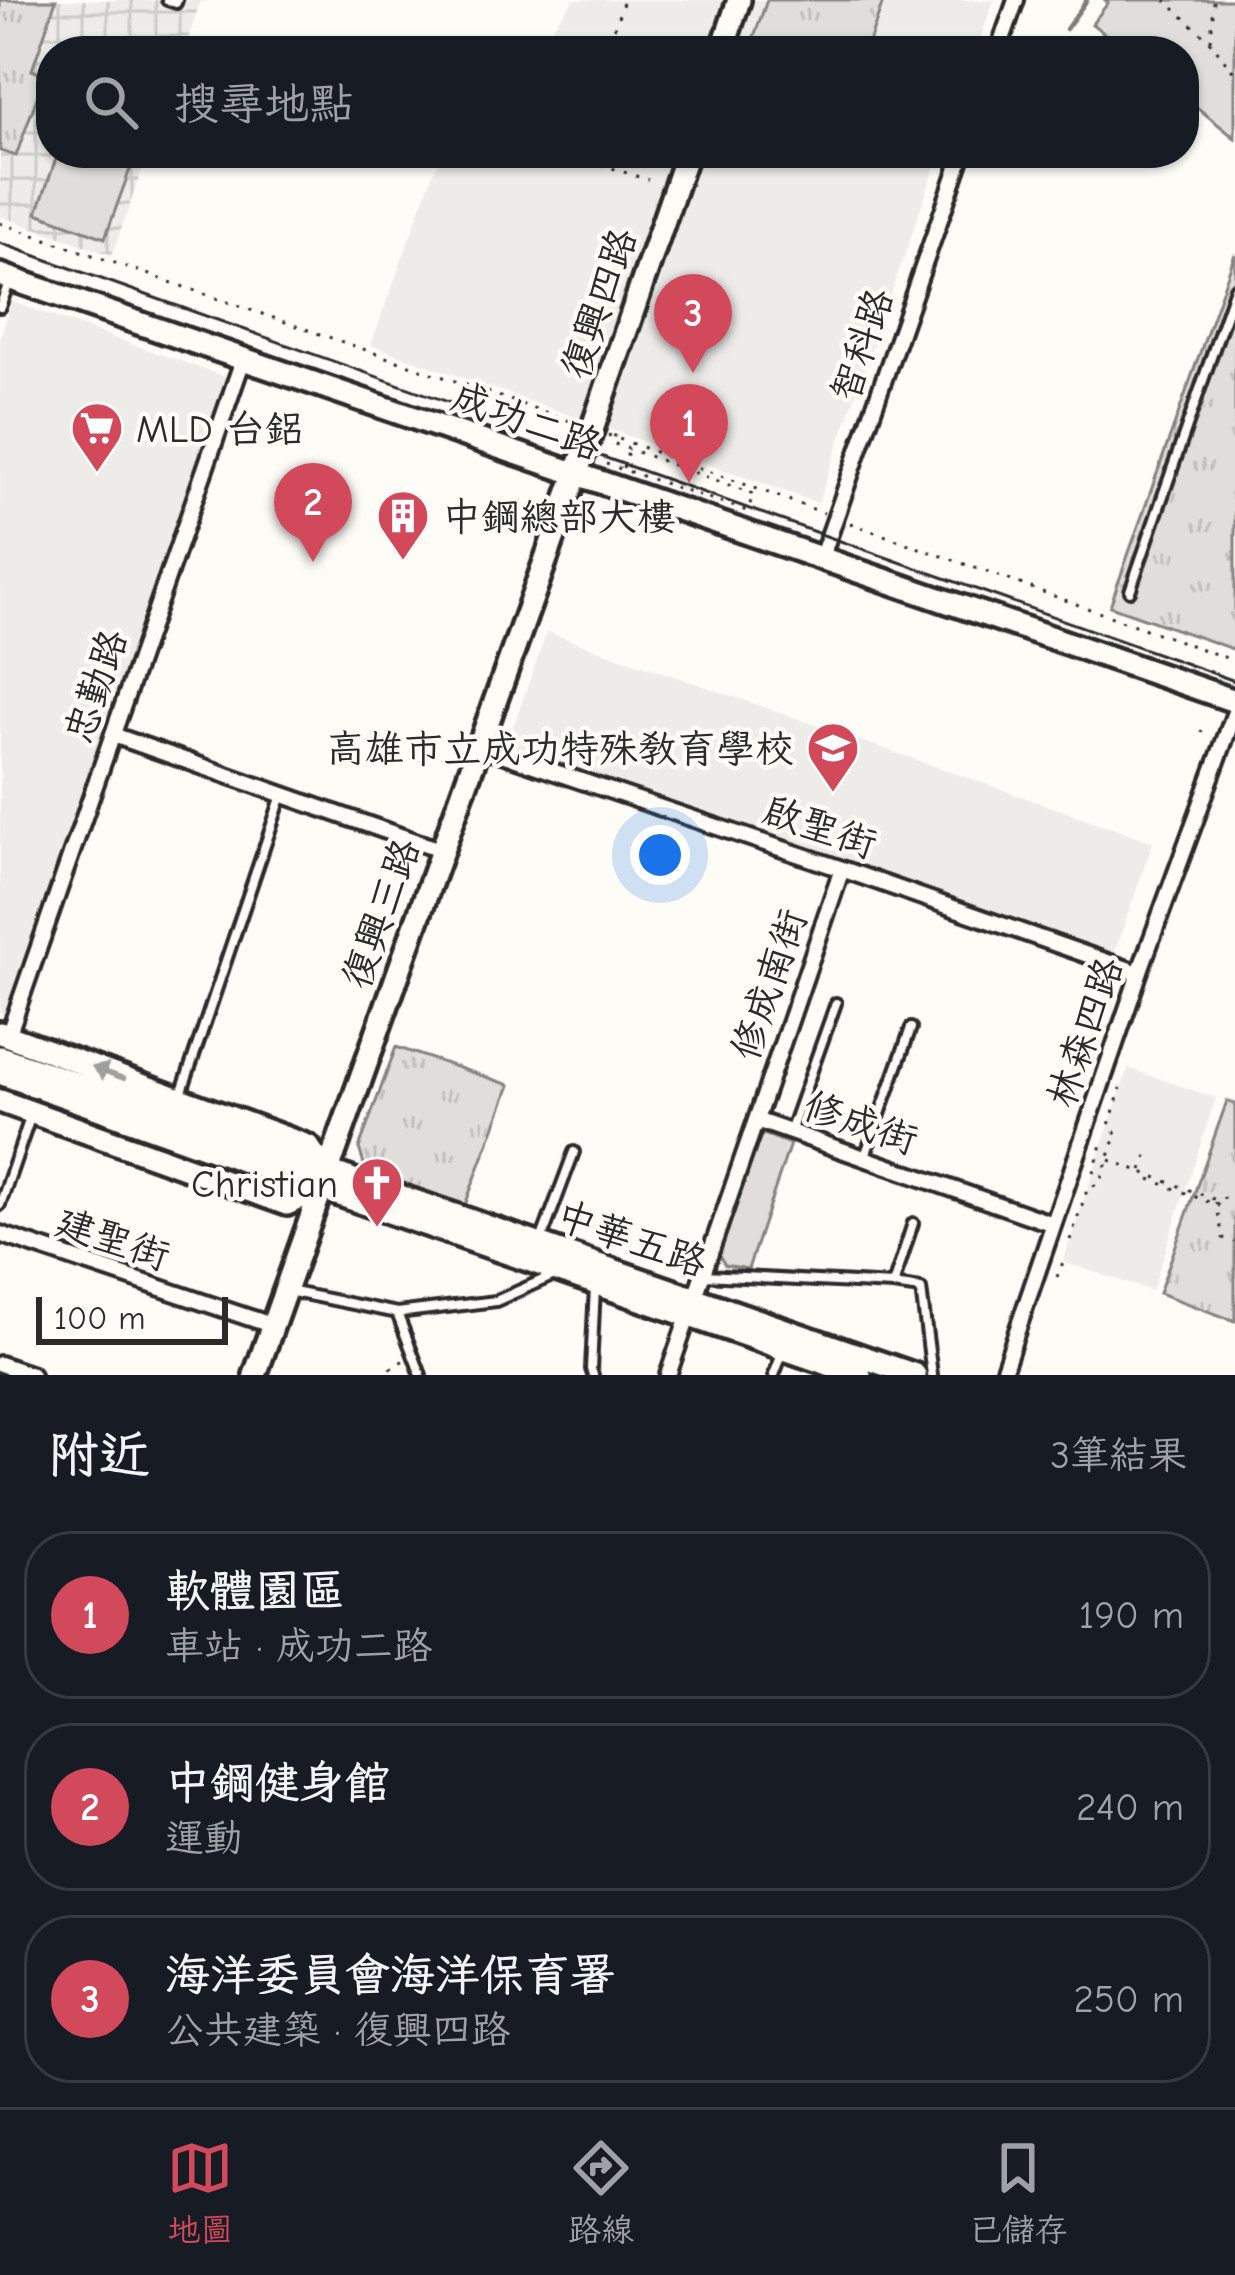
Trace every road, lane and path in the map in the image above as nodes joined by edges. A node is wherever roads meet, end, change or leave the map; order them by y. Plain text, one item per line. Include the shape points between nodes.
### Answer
1 (167, 0) edge
2 (177, 0) edge
3 (624, 0) edge
4 (739, 0) edge
5 (1016, 0) edge
6 (1165, 0) edge
7 (1214, 0) edge
8 (612, 36) edge
9 (727, 36) edge
10 (1003, 36) edge
11 (1210, 41) junction
12 (1235, 74) edge
13 (612, 168) edge
14 (682, 168) edge
15 (958, 168) edge
16 (648, 180) dead end
17 (0, 223) edge
18 (5, 277) edge
19 (1235, 288) edge
20 (0, 308) edge
21 (244, 357) junction
22 (564, 418) dead end
23 (618, 427) dead end
24 (614, 437) junction
25 (629, 449) junction
26 (606, 464) dead end
27 (623, 470) junction
28 (575, 475) junction
29 (808, 508) dead end
30 (857, 525) dead end
31 (820, 559) junction
32 (1130, 591) dead end
33 (1235, 661) edge
34 (1235, 701) edge
35 (1235, 712) edge
36 (113, 735) junction
37 (478, 746) junction
38 (283, 795) junction
39 (440, 850) junction
40 (842, 868) junction
41 (1139, 973) junction
42 (836, 1004) dead end
43 (910, 1028) dead end
44 (3, 1042) edge
45 (46, 1071) junction
46 (0, 1073) edge
47 (1121, 1088) dead end
48 (180, 1099) junction
49 (0, 1101) edge
50 (32, 1112) junction
51 (756, 1120) junction
52 (790, 1132) junction
53 (1103, 1142) dead end
54 (1149, 1150) dead end
55 (574, 1152) dead end
56 (864, 1158) junction
57 (1108, 1159) junction
58 (1093, 1172) dead end
59 (1142, 1172) junction
60 (323, 1180) junction
61 (1150, 1180) dead end
62 (1235, 1196) edge
63 (1217, 1203) junction
64 (0, 1205) edge
65 (913, 1223) dead end
66 (1054, 1224) junction
67 (0, 1234) edge
68 (1070, 1240) dead end
69 (1235, 1242) edge
70 (539, 1245) junction
71 (1063, 1262) dead end
72 (563, 1271) junction
73 (704, 1275) junction
74 (1057, 1277) dead end
75 (595, 1282) junction
76 (893, 1285) junction
77 (286, 1291) junction
78 (693, 1306) junction
79 (397, 1313) junction
80 (274, 1326) junction
81 (787, 1340) junction
82 (413, 1355) junction
83 (0, 1364) edge
84 (890, 1371) edge
85 (32, 1375) edge
86 (255, 1375) edge
87 (380, 1375) edge
88 (421, 1375) edge
89 (593, 1375) edge
90 (668, 1375) edge
91 (774, 1375) edge
92 (860, 1375) edge
93 (915, 1375) edge
94 (932, 1375) edge
95 (1002, 1375) edge

1 - 2 lane
3 - 8 path
4 - 9 street
5 - 10 street
6 - 11 path
7 - 11 path
11 - 12 path
13 - 16 path
14 - 28 street, 復興四路
15 - 31 street, 智科路
17 - 22 path
18 - 20 lane
18 - 21 street, 成功二路
19 - 32 lane
21 - 28 street, 成功二路
21 - 36 street, 忠勤路
23 - 24 path
24 - 25 path
24 - 29 path
25 - 27 path
25 - 27 path via 754,494 747,511
26 - 27 path
28 - 31 street, 成功二路
28 - 37 street, 復興三路
30 - 33 path
31 - 34 street, 成功二路
35 - 41 street, 林森四路
36 - 38 street
36 - 44 street, 忠勤路
37 - 39 street, 復興三路
37 - 40 street, 啟聖街
38 - 39 street
38 - 48 lane
39 - 60 street, 復興三路
40 - 41 street, 啟聖街
40 - 51 street, 修成南街
41 - 66 street, 林森四路
42 - 52 lane
43 - 56 lane
44 - 45 street, 中華五路
45 - 46 street, 中華五路
48 -> 45 street, 中華五路
45 - 50 lane
45 - 60 street, 中華五路
47 - 57 path
48 - 60 street, 中華五路 via 308,1146
49 - 50 street, 中華五路
50 - 60 street, 中華五路 via 287,1204
50 - 64 lane
51 - 52 street, 修成街
51 - 73 street, 修成街
52 - 56 street, 修成街
53 - 58 path
54 - 59 path
55 - 70 lane
56 - 66 street, 修成街
57 - 59 path
57 - 68 path
59 - 63 path
60 - 70 street, 中華五路
60 - 72 street, 中華五路
60 - 77 street, 復興三路
61 - 63 path, bridge
62 - 63 path
63 - 69 path via 1223,1238
65 - 76 lane
66 - 95 street, 林森四路
67 - 80 street, 建聖街
70 - 78 street, 中華五路
71 - 74 path
72 - 75 street, 中華五路
72 - 79 lane via 496,1300
73 - 76 lane
73 - 78 street, 修成街
75 - 78 street, 中華五路
75 - 89 lane
76 - 94 lane via 921,1289
77 - 79 lane
77 - 80 street, 復興三路
78 - 81 street, 中華五路
78 - 90 street, 修成街
79 - 82 lane
80 - 86 street, 復興三路
81 - 84 street, 中華五路
81 - 91 lane
81 - 92 street, 中華五路
82 - 87 path
82 - 88 lane
83 - 85 street
84 - 93 street, 中華五路

